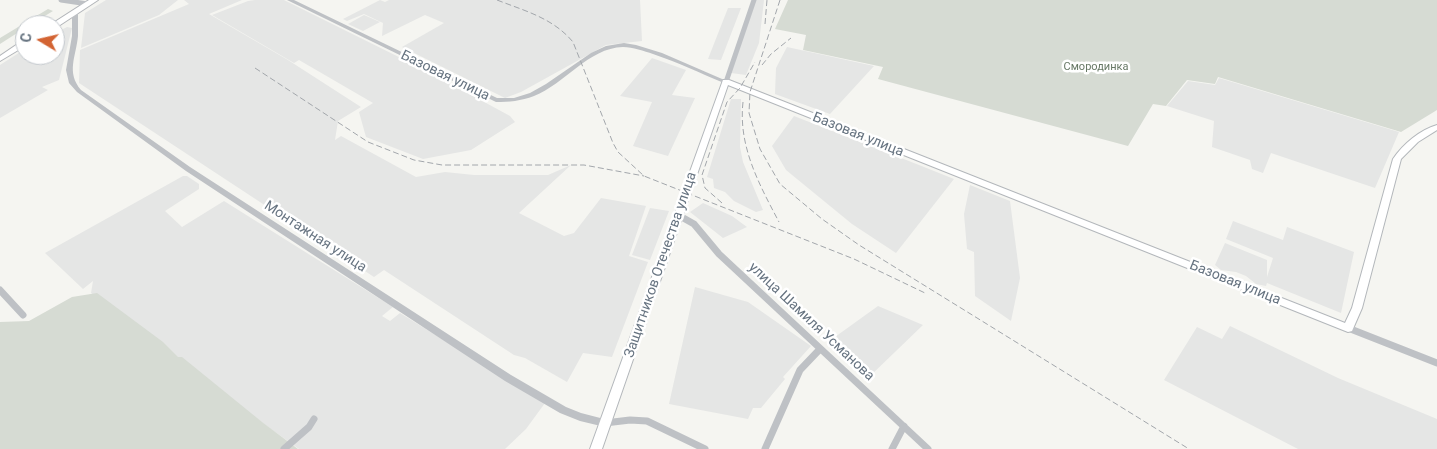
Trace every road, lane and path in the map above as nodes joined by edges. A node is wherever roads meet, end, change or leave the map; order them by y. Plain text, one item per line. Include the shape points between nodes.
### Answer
1 (61, 0) edge
2 (290, 0) edge
3 (754, 0) edge
4 (91, 2) edge
5 (75, 12) junction
6 (65, 18) edge
7 (65, 24) edge
8 (75, 26) junction
9 (15, 49) edge
10 (0, 59) edge
11 (726, 82) junction
12 (1437, 127) edge
13 (678, 215) junction
14 (0, 290) edge
15 (23, 315) dead end
16 (1348, 328) junction
17 (820, 349) junction
18 (1437, 363) edge
19 (314, 419) dead end
20 (605, 423) junction
21 (904, 426) junction
22 (284, 449) edge
23 (596, 449) edge
24 (705, 449) edge
25 (765, 449) edge
26 (892, 449) edge
27 (928, 449) edge

1 - 4 street
2 - 11 street, Базовая улица via 496,100 525,98 602,50 617,46 639,48
3 - 11 street
4 - 5 main road
5 - 6 main road
5 - 8 street, Монтажная улица
7 - 8 street
8 - 20 street, Монтажная улица via 69,70 72,83 80,91 188,169 508,378 563,410
9 - 10 main road
11 - 13 main road, Защитников Отечества улица
11 - 16 main road, Базовая улица
12 - 16 main road via 1424,134 1397,159 1357,308
13 - 17 street, улица Шамиля Усманова via 694,224 718,254
13 - 20 main road, Защитников Отечества улица
14 - 15 street
16 - 18 street, Базовая улица
17 - 21 street, улица Шамиля Усманова
17 - 25 street via 800,370
19 - 22 street
20 - 23 main road, Защитников Отечества улица
20 - 24 street via 647,422
21 - 26 street
21 - 27 street, улица Шамиля Усманова

